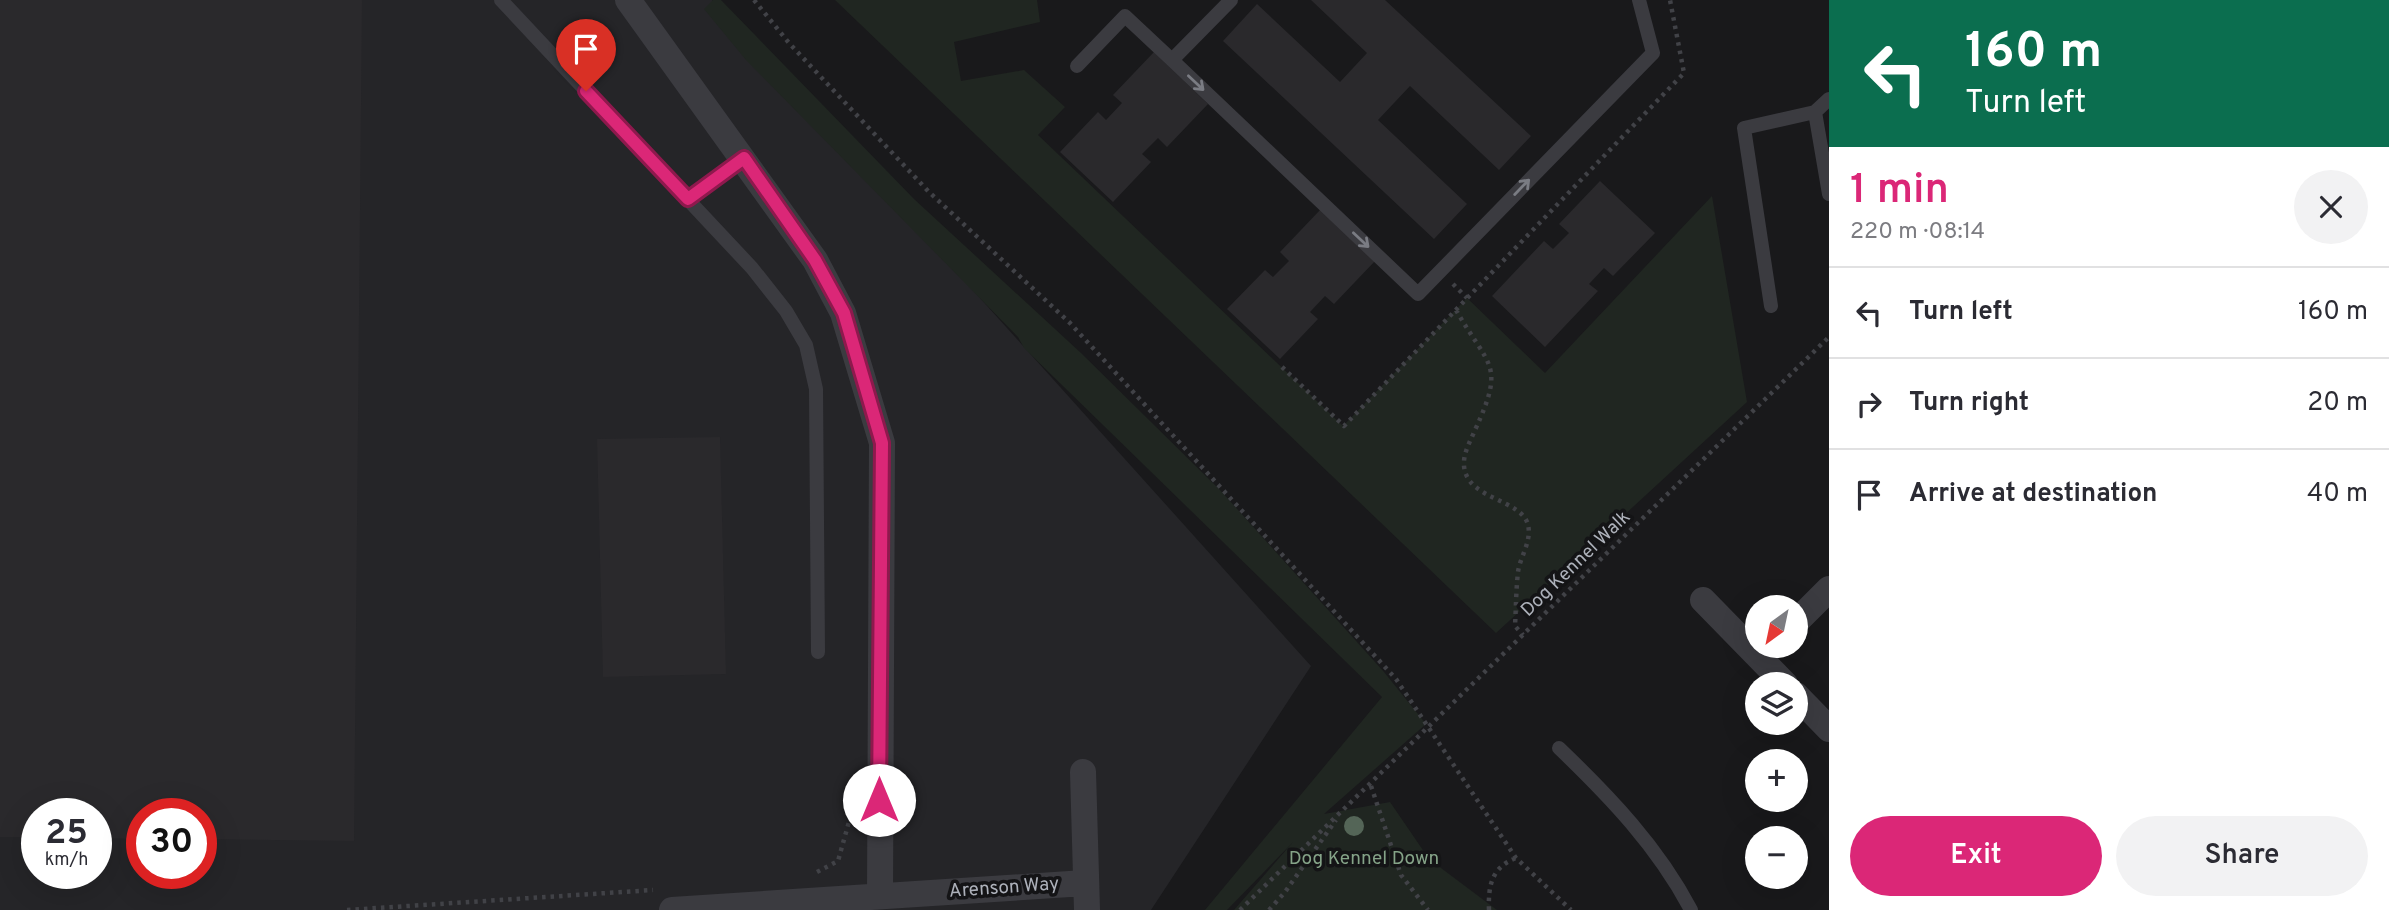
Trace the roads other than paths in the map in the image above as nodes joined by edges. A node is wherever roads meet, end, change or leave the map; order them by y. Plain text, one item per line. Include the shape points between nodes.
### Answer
1 (501, 0) edge
2 (628, 0) edge
3 (1231, 0) edge
4 (1639, 0) edge
5 (1172, 60) junction
6 (1077, 66) dead end
7 (1829, 99) edge
8 (1815, 112) junction
9 (744, 158) junction
10 (1829, 194) edge
11 (688, 199) junction
12 (1771, 306) dead end
13 (1829, 589) edge
14 (1703, 600) dead end
15 (1808, 610) edge
16 (1745, 635) edge
17 (818, 652) dead end
18 (1808, 707) edge
19 (1829, 729) edge
20 (1559, 748) dead end
21 (1083, 772) dead end
22 (1085, 883) junction
23 (880, 895) junction
24 (665, 900) edge
25 (744, 908) edge
26 (1087, 910) edge
27 (1691, 910) edge

1 - 11 lane
2 - 9 street
3 - 5 lane
5 -> 4 lane via 1418,294 1653,53
5 - 6 lane via 1125,16
7 - 8 lane
8 - 10 lane
8 - 12 lane via 1744,128
9 - 11 lane
9 - 23 street via 815,260 844,313 882,443
11 - 17 lane via 752,268 806,345 819,428
13 - 15 street
14 - 16 street
18 - 19 street
20 - 27 lane via 1639,831
21 - 22 street, Arenson Way
22 - 23 street, Arenson Way
22 - 26 street, Arenson Way
23 - 25 street, Arenson Way
24 - 25 street, Arenson Way

